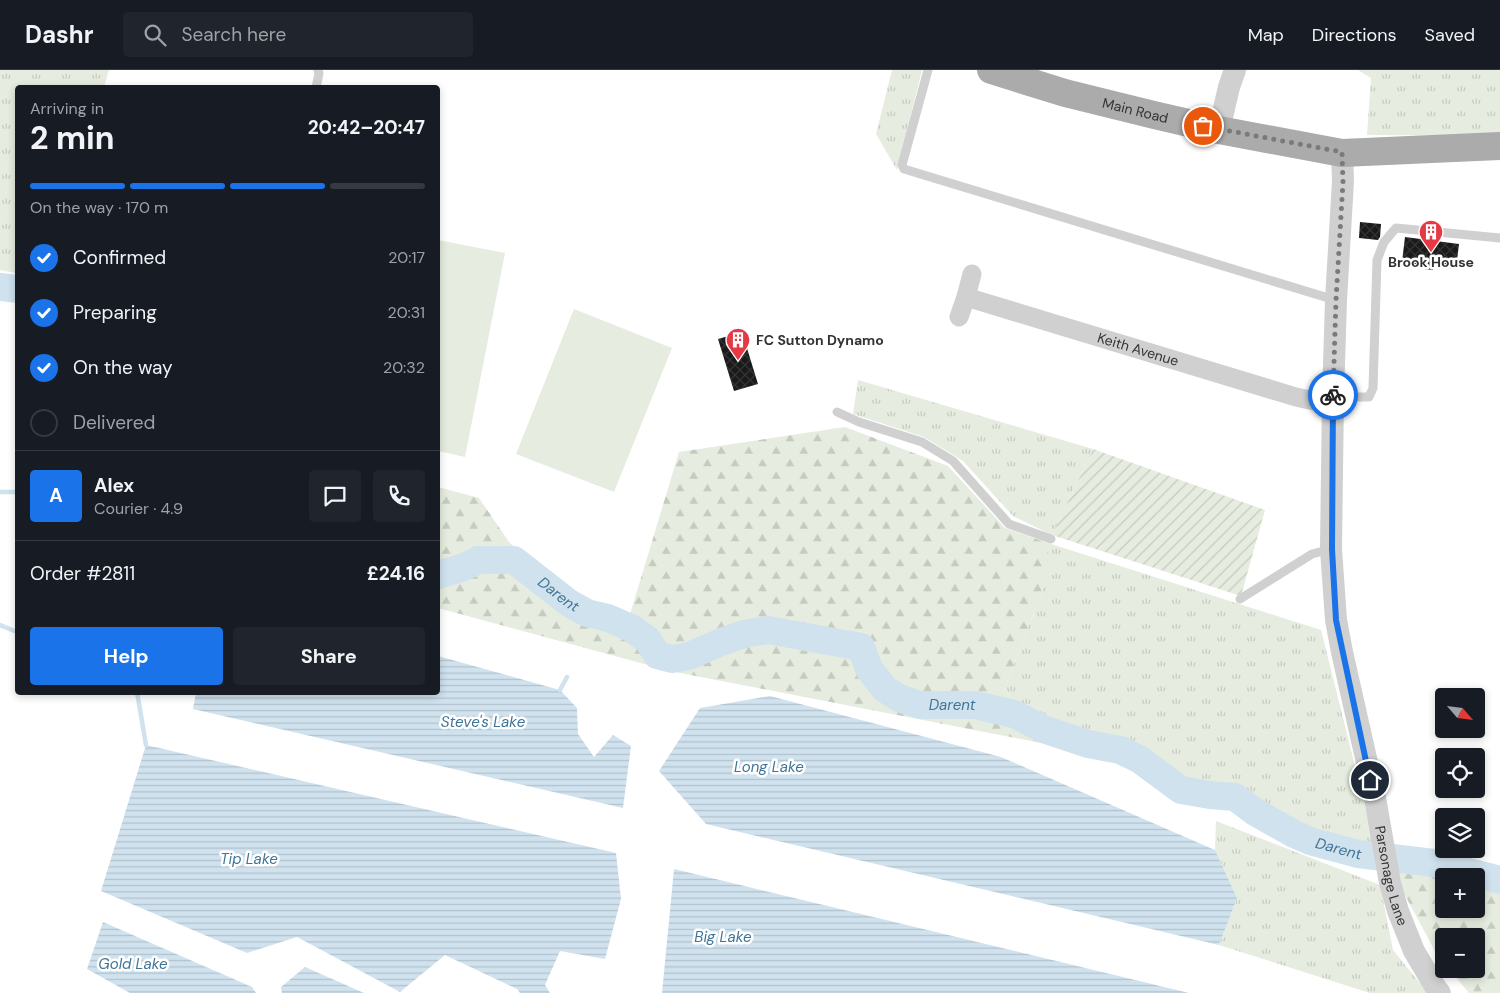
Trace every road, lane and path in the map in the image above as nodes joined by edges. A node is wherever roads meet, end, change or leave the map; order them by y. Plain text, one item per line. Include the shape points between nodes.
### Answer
1 (318, 70) edge
2 (928, 70) edge
3 (991, 70) edge
4 (1235, 70) edge
5 (317, 85) edge
6 (1219, 130) junction
7 (1500, 146) edge
8 (1342, 152) junction
9 (1500, 238) edge
10 (972, 274) dead end
11 (966, 297) junction
12 (1336, 300) junction
13 (959, 317) dead end
14 (1334, 400) junction
15 (837, 412) dead end
16 (1051, 539) dead end
17 (1332, 549) junction
18 (1240, 599) dead end
19 (1440, 993) edge

1 - 5 lane
2 - 12 lane via 902,165 904,169
3 - 6 main road, Main Road via 1065,93
4 - 6 street
6 - 8 main road, Main Road
7 - 8 main road, Main Road
8 - 12 street, Parsonage Lane
9 - 14 lane via 1396,228 1384,242 1377,260 1373,388 1369,397
10 - 11 street
11 - 13 street
11 - 14 street, Keith Avenue via 1296,397 1323,403
12 - 14 street, Parsonage Lane
14 - 17 street, Parsonage Lane
15 - 16 lane via 922,442 953,461 1009,524
17 - 18 lane via 1312,554
17 - 19 street, Parsonage Lane via 1338,628 1390,883 1414,951

